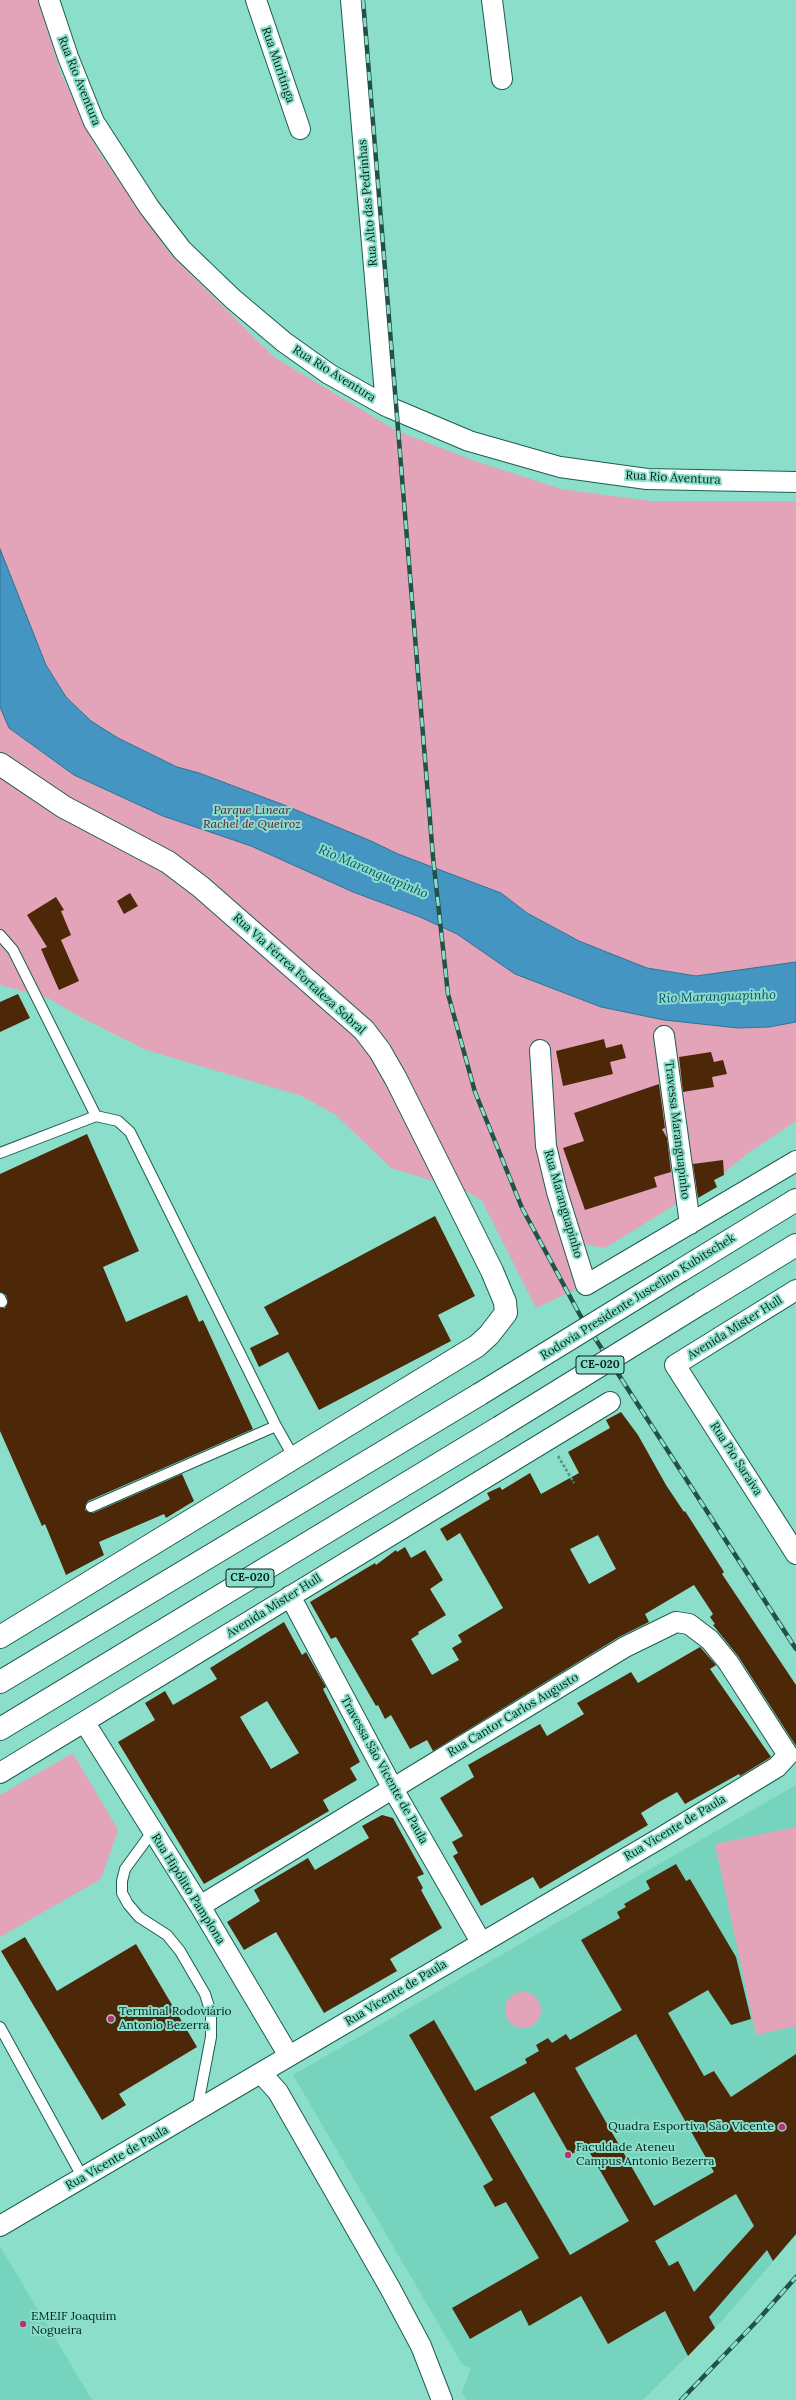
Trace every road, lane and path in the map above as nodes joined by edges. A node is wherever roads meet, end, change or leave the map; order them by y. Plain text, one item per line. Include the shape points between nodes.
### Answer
1 (49, 0) edge
2 (256, 0) edge
3 (351, 0) edge
4 (492, 0) edge
5 (502, 79) dead end
6 (300, 129) dead end
7 (386, 406) junction
8 (796, 482) edge
9 (0, 764) edge
10 (0, 935) edge
11 (664, 1036) dead end
12 (540, 1050) dead end
13 (96, 1116) junction
14 (0, 1153) edge
15 (796, 1161) edge
16 (796, 1200) edge
17 (690, 1224) junction
18 (796, 1244) edge
19 (796, 1290) edge
20 (675, 1365) joint
21 (610, 1402) dead end
22 (276, 1426) junction
23 (549, 1440) junction
24 (294, 1456) junction
25 (574, 1483) dead end
26 (91, 1507) dead end
27 (796, 1554) edge
28 (290, 1596) junction
29 (0, 1637) edge
30 (0, 1682) edge
31 (85, 1723) junction
32 (0, 1729) edge
33 (788, 1755) joint
34 (0, 1773) edge
35 (393, 1789) junction
36 (152, 1832) junction
37 (200, 1906) junction
38 (481, 1942) junction
39 (0, 2027) edge
40 (289, 2056) junction
41 (261, 2073) junction
42 (197, 2112) junction
43 (83, 2178) junction
44 (0, 2226) edge
45 (442, 2400) edge

1 - 7 street, Rua Rio Aventura via 94,122 149,207 182,250 233,299 284,342 329,374
2 - 6 street, Rua Muritinga
3 - 7 street, Rua Alto das Pedrinhas
4 - 5 street
7 - 8 street, Rua Rio Aventura via 469,441 560,467 647,479
9 - 24 main road, Rua Via Férrea Fortaleza Sobral via 64,806 168,862 201,886 364,1030 396,1080 505,1302 506,1313 499,1324 477,1346
10 - 13 lane via 13,950
11 - 17 street, Travessa Maranguapinho
12 - 17 street, Rua Maranguapinho via 546,1146 557,1192 586,1285
13 - 14 lane
13 - 22 lane via 118,1121 130,1132
15 - 17 street
16 - 30 main road, Rodovia Presidente Juscelino Kubitschek, bridge via 480,1394
18 - 32 main road, CE-020, bridge via 500,1427
19 - 20 street, Avenida Mister Hull
20 - 27 street, Rua Pio Saraiva
21 - 23 street, Avenida Mister Hull
22 - 24 lane
22 - 26 lane
23 - 25 path
23 - 28 street, Avenida Mister Hull
24 - 29 main road
28 - 31 street, Avenida Mister Hull
28 - 35 street, Travessa São Vicente de Paula
31 - 34 street, Avenida Mister Hull
31 - 36 street, Rua Hipólito Pamplona
33 - 35 street, Rua Cantor Carlos Augusto via 728,1662 710,1640 689,1624 676,1622 625,1647
33 - 38 street, Rua Vicente de Paula via 777,1767
35 - 37 street, Rua Cantor Carlos Augusto
35 - 38 street, Travessa São Vicente de Paula
36 - 37 street, Rua Hipólito Pamplona
36 - 42 lane via 125,1869 122,1893 139,1918 167,1935 205,1994 211,2013 211,2037
37 - 40 street, Rua Hipólito Pamplona
38 - 40 street, Rua Vicente de Paula
39 - 43 lane
40 - 41 street, Rua Vicente de Paula
41 - 42 street, Rua Vicente de Paula
41 - 45 street via 278,2092 390,2288 420,2346
42 - 43 street, Rua Vicente de Paula
43 - 44 street, Rua Vicente de Paula

